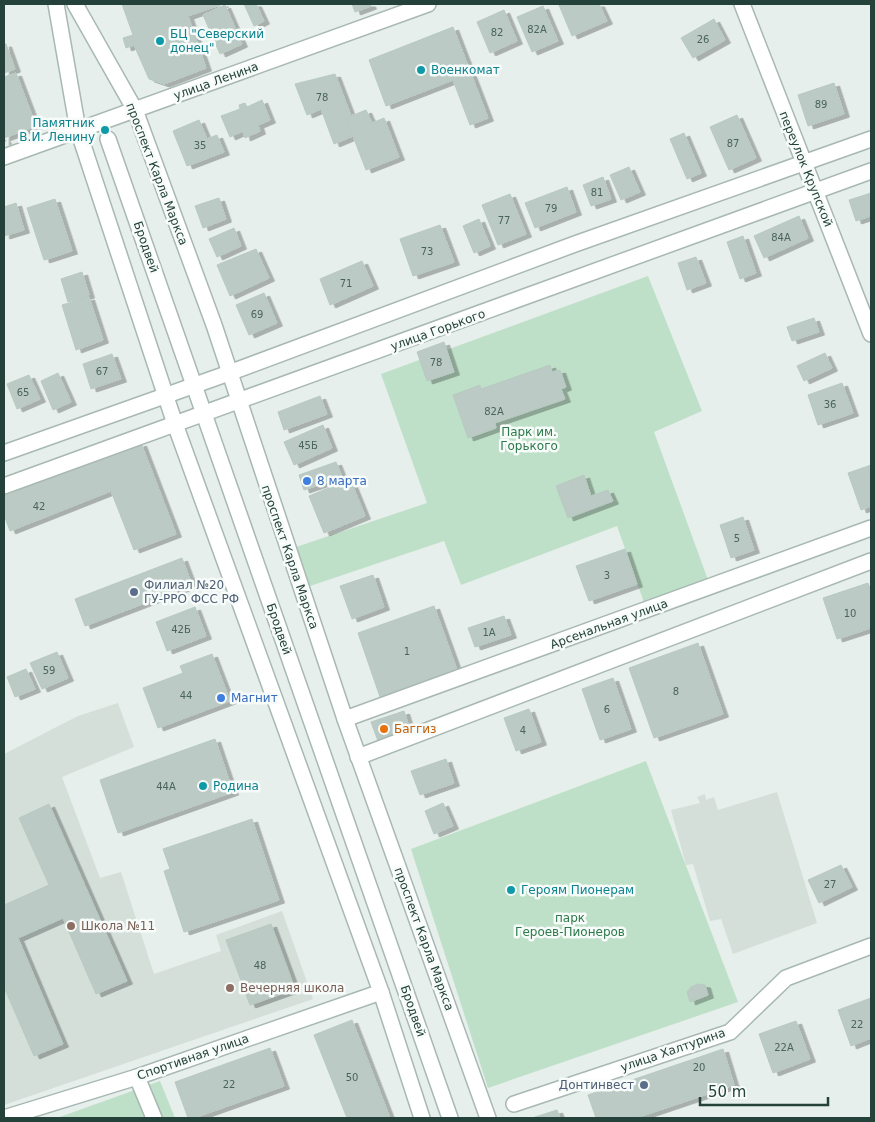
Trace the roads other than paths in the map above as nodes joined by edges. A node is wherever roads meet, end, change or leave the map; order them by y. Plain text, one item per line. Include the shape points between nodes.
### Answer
1 (56, 4) edge
2 (75, 4) edge
3 (428, 4) edge
4 (742, 4) edge
5 (135, 110) junction
6 (78, 130) junction
7 (871, 139) edge
8 (108, 140) dead end
9 (4, 157) edge
10 (804, 164) junction
11 (871, 171) edge
12 (815, 191) junction
13 (871, 334) edge
14 (229, 373) junction
15 (194, 385) junction
16 (166, 395) junction
17 (239, 401) junction
18 (204, 415) junction
19 (175, 424) junction
20 (4, 452) edge
21 (4, 486) edge
22 (871, 528) edge
23 (871, 561) edge
24 (345, 719) junction
25 (358, 757) junction
26 (871, 946) edge
27 (381, 992) junction
28 (137, 1077) junction
29 (514, 1104) dead end
30 (4, 1118) edge
31 (154, 1118) edge
32 (422, 1118) edge
33 (450, 1118) edge
34 (488, 1118) edge

1 - 6 street
2 - 5 street, проспект Карла Маркса
3 - 5 street, улица Ленина
4 - 10 street, переулок Крупской
5 - 6 street, улица Ленина
5 - 14 street, проспект Карла Маркса
6 - 9 street, улица Ленина
6 - 16 street
7 - 10 street
8 - 15 street, Бродвей
10 - 12 street, переулок Крупской
10 - 14 street via 565,248
11 - 12 street, улица Горького
12 - 13 street, переулок Крупской
12 - 17 street, улица Горького
14 - 15 street
14 - 17 street, проспект Карла Маркса
15 - 16 street
15 - 18 street, Бродвей
16 - 19 street
16 - 20 street
17 - 18 street, улица Горького
17 - 24 street, проспект Карла Маркса
18 - 19 street, улица Горького
18 - 33 street, Бродвей
19 - 21 street, улица Горького
19 - 27 street
22 - 24 street, Арсенальная улица
23 - 25 street
24 - 25 street, проспект Карла Маркса
25 - 34 street, проспект Карла Маркса
26 - 29 street, улица Халтурина via 786,978 730,1032
27 - 28 street, Спортивная улица
27 - 32 street
28 - 30 street, Спортивная улица
28 - 31 street

